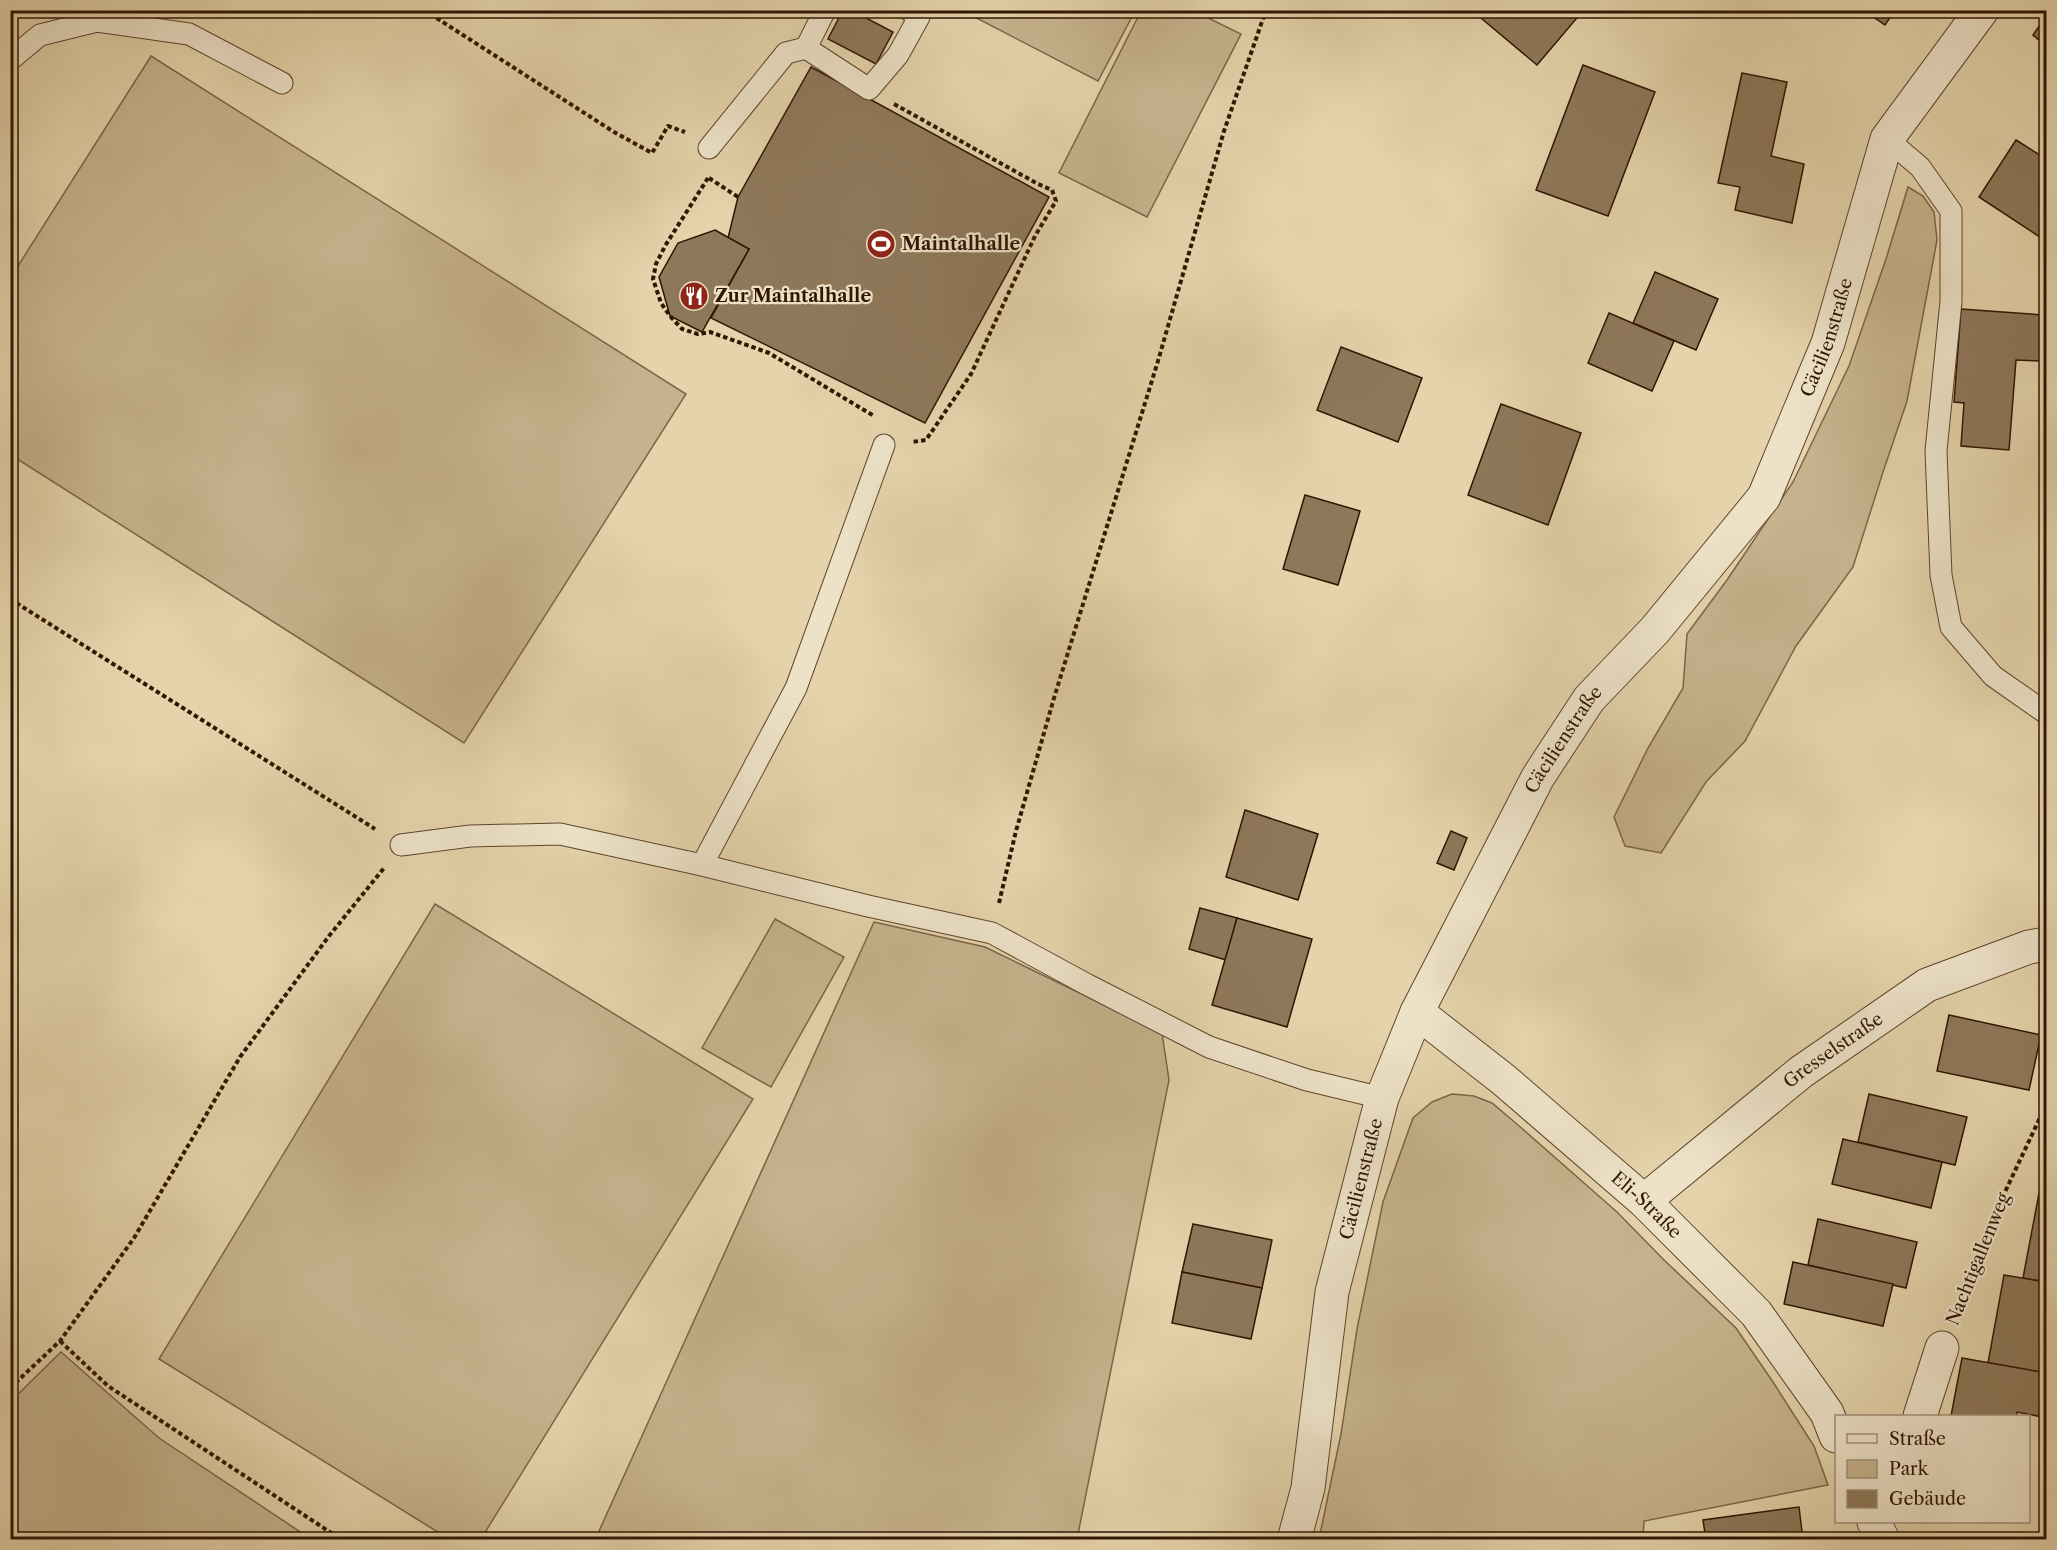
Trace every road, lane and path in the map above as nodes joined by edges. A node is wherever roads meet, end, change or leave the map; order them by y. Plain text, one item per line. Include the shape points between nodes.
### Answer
1 (424, 10) edge
2 (825, 10) edge
3 (909, 10) edge
4 (1266, 10) edge
5 (1982, 10) edge
6 (806, 48) junction
7 (10, 60) edge
8 (282, 83) dead end
9 (869, 89) junction
10 (668, 126) dead end
11 (1887, 138) junction
12 (709, 148) dead end
13 (708, 178) dead end
14 (884, 446) junction
15 (10, 599) edge
16 (2046, 713) edge
17 (401, 845) junction
18 (702, 865) junction
19 (992, 933) junction
20 (2046, 944) edge
21 (1417, 1012) junction
22 (1382, 1098) junction
23 (2046, 1105) edge
24 (1644, 1201) junction
25 (60, 1341) junction
26 (1942, 1348) joint
27 (10, 1388) edge
28 (1920, 1415) edge
29 (1835, 1433) edge
30 (1875, 1523) edge
31 (342, 1539) edge
32 (1294, 1539) edge
33 (1883, 1539) edge

1 - 10 path via 652,153
2 - 6 lane
3 - 9 lane via 919,17 898,55
4 - 19 path via 1224,131 1051,709
5 - 11 street, Cäcilienstraße
6 - 9 lane
6 - 12 lane via 786,53
7 - 8 lane via 40,35 97,21 189,34
9 - 14 path via 1052,190 1056,201 1035,236 971,374 926,440
11 - 16 lane via 1920,167 1951,211 1951,302 1936,452 1941,574 1951,627 1993,676
11 - 21 street, Cäcilienstraße via 1828,343 1764,497 1655,630 1589,699 1538,777
13 - 14 path via 656,264 653,279 661,303 682,329 698,334 710,332 769,354 881,420
14 - 18 lane via 796,688
15 - 17 path
17 - 18 lane via 471,836 560,834
17 - 25 path via 240,1057 134,1238
18 - 19 lane
19 - 22 lane via 1209,1047 1307,1080
20 - 24 street, Gresselstraße via 1927,985 1802,1072
21 - 22 street, Cäcilienstraße
21 - 24 street, Eli-Straße via 1504,1080
22 - 32 street, Cäcilienstraße via 1332,1293 1308,1488
23 - 26 path, Nachtigallenweg via 2004,1194
24 - 29 street, Eli-Straße via 1756,1313 1827,1413
25 - 27 path
25 - 31 path via 108,1386
26 - 28 street, Nachtigallenweg
30 - 33 street

